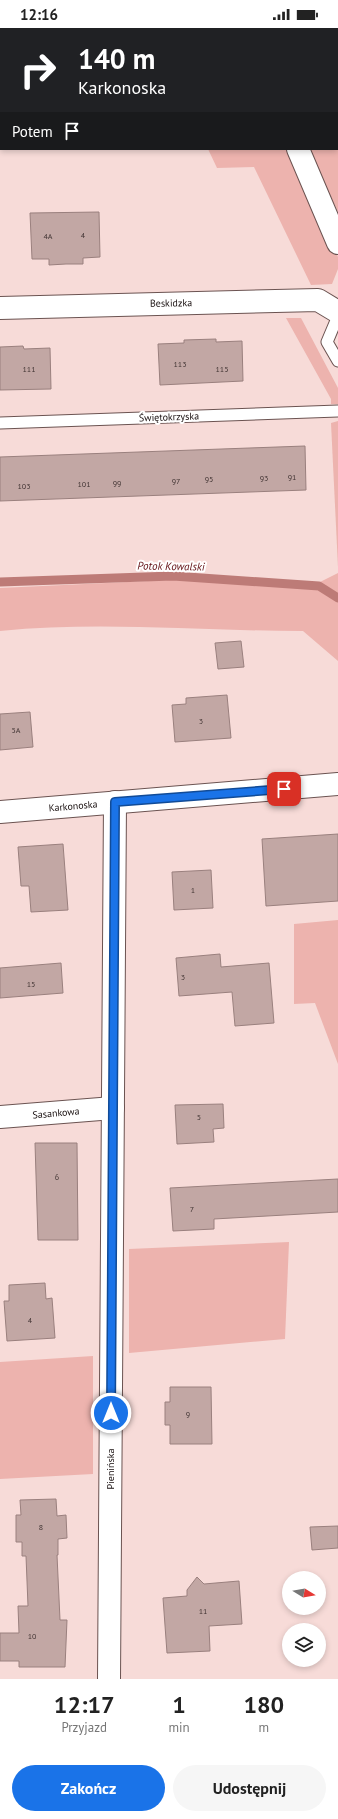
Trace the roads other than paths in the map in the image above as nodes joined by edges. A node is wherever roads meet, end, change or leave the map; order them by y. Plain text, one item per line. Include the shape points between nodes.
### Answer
1 (298, 150) edge
2 (338, 244) edge
3 (0, 308) edge
4 (338, 312) edge
5 (338, 316) edge
6 (338, 361) edge
7 (338, 411) edge
8 (0, 423) edge
9 (338, 784) edge
10 (115, 802) junction
11 (0, 812) edge
12 (113, 1108) junction
13 (0, 1117) edge
14 (109, 1679) edge

1 - 2 street
3 - 4 street, Beskidzka via 318,300
5 - 6 lane via 328,342
7 - 8 lane, Świętokrzyska
9 - 10 street, Karkonoska
10 - 11 street, Karkonoska
10 - 12 street, Pienińska
12 - 13 street, Sasankowa
12 - 14 street, Pienińska

